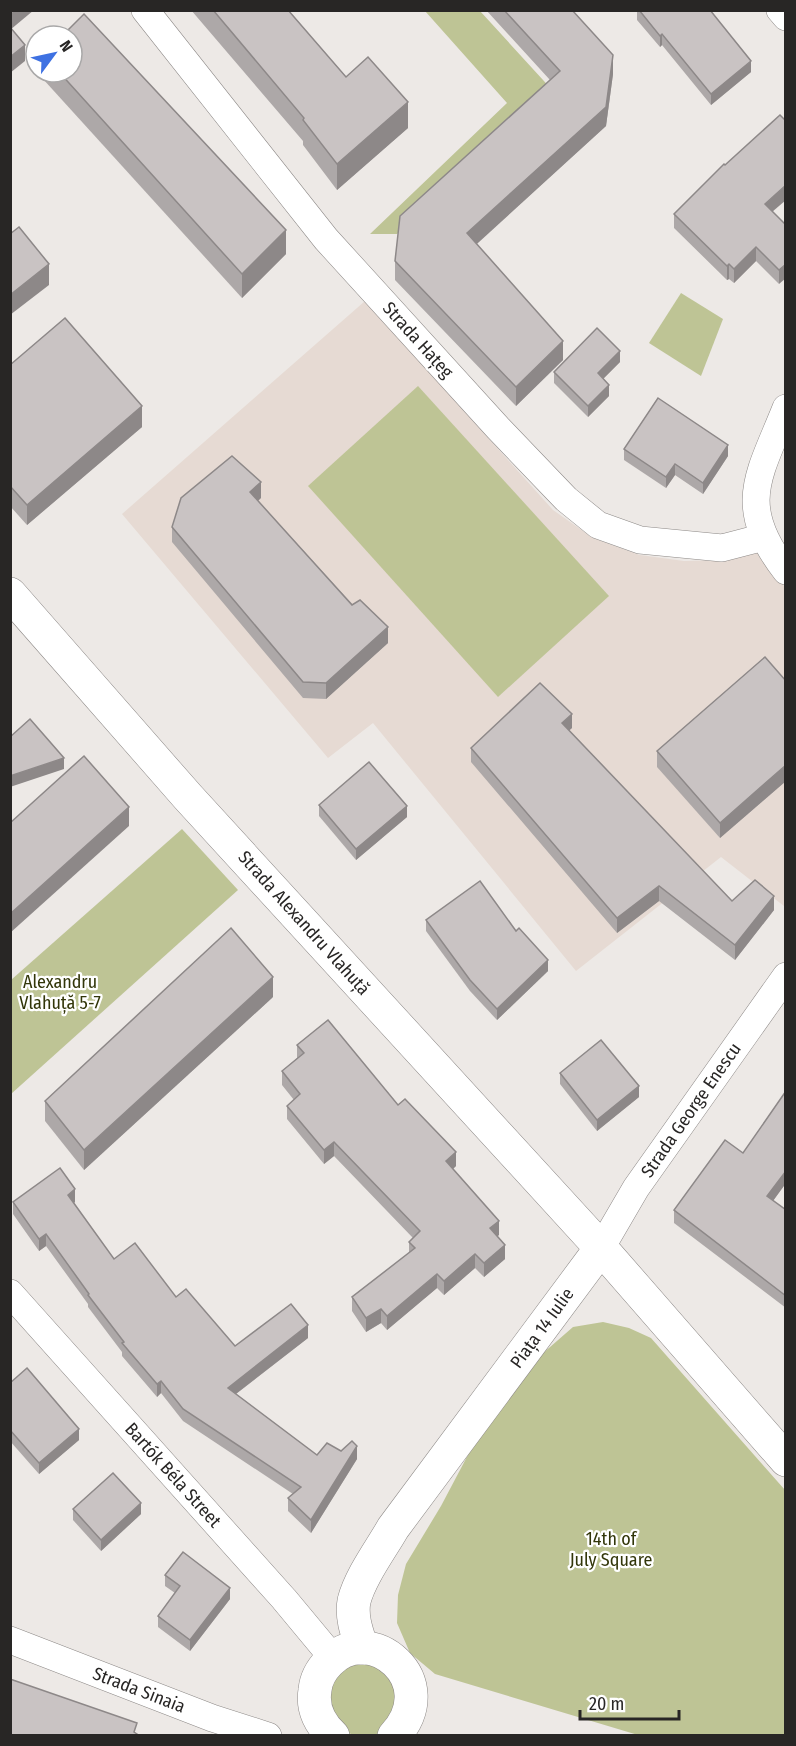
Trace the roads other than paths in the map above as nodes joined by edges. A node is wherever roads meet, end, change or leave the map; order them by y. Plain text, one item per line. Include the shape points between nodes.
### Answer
1 (145, 10) edge
2 (780, 10) edge
3 (786, 16) edge
4 (786, 408) edge
5 (764, 537) junction
6 (786, 571) edge
7 (10, 594) edge
8 (786, 976) edge
9 (601, 1248) junction
10 (10, 1293) edge
11 (786, 1460) edge
12 (10, 1640) edge
13 (347, 1653) junction
14 (321, 1733) edge
15 (268, 1736) edge
16 (394, 1736) edge

1 - 5 street, Strada Hațeg via 326,239 566,499 598,525 640,540 722,548
2 - 3 street
4 - 5 street via 756,489 756,512
5 - 6 street
7 - 9 main road, Strada Alexandru Vlahuță via 196,805
8 - 9 street, Strada George Enescu via 636,1188
9 - 11 main road
9 - 13 main road, Piața 14 Iulie via 388,1537 354,1601 354,1625
10 - 13 street, Bartók Béla Street via 276,1590
12 - 15 street, Strada Sinaia
13 - 14 main road via 322,1669 316,1683 314,1699
13 - 16 main road via 377,1650 402,1667 412,1695 410,1711

